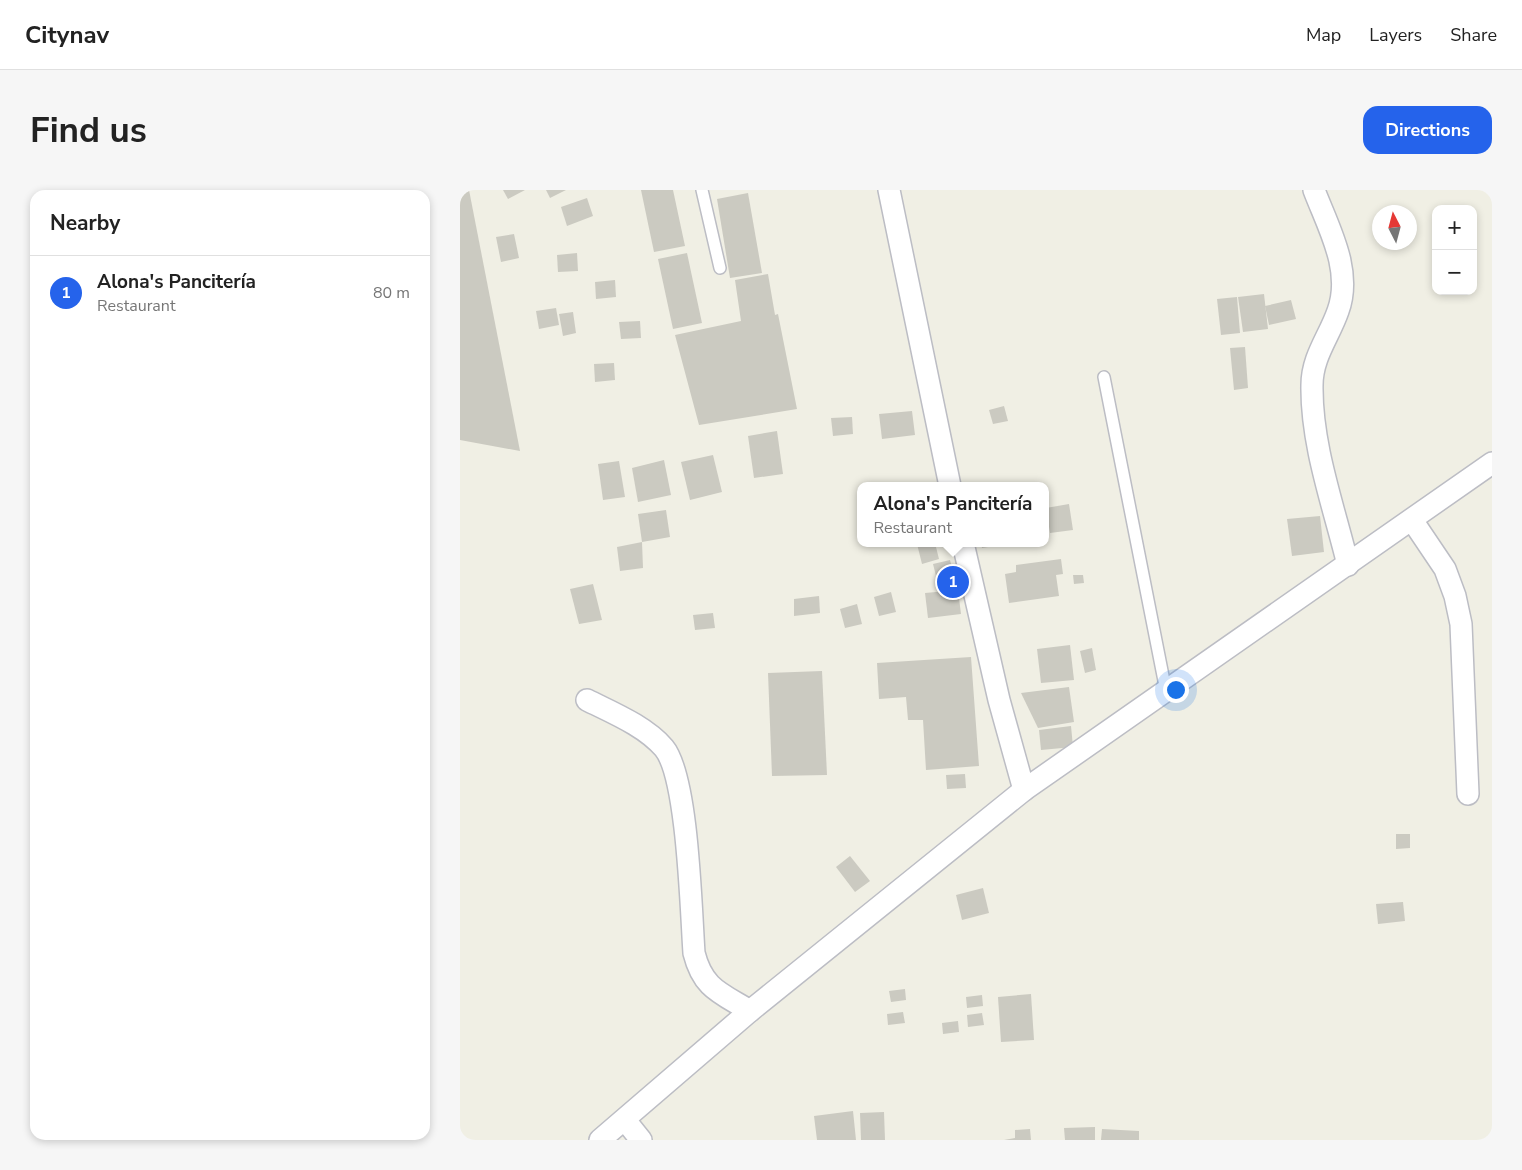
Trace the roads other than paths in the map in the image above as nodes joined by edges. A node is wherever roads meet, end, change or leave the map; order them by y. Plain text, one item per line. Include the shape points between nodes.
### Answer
1 (702, 190) edge
2 (889, 190) edge
3 (1314, 190) edge
4 (720, 268) dead end
5 (1104, 377) dead end
6 (1492, 464) edge
7 (949, 482) edge
8 (1412, 520) junction
9 (964, 547) edge
10 (1348, 565) junction
11 (1166, 691) junction
12 (587, 700) dead end
13 (1024, 790) junction
14 (1468, 794) dead end
15 (750, 1011) junction
16 (625, 1120) junction
17 (600, 1140) edge
18 (641, 1140) edge

1 - 4 lane
2 - 7 street
3 - 10 street via 1341,262 1343,284 1339,310 1315,358 1312,385 1314,416
5 - 11 lane
6 - 8 street
8 - 10 street
8 - 14 street via 1445,569 1461,624
9 - 13 street via 999,700
10 - 11 street
11 - 13 street
12 - 15 street via 648,734 671,759 684,819 698,969 712,988
13 - 15 street
15 - 16 street
16 - 17 street
16 - 18 street

